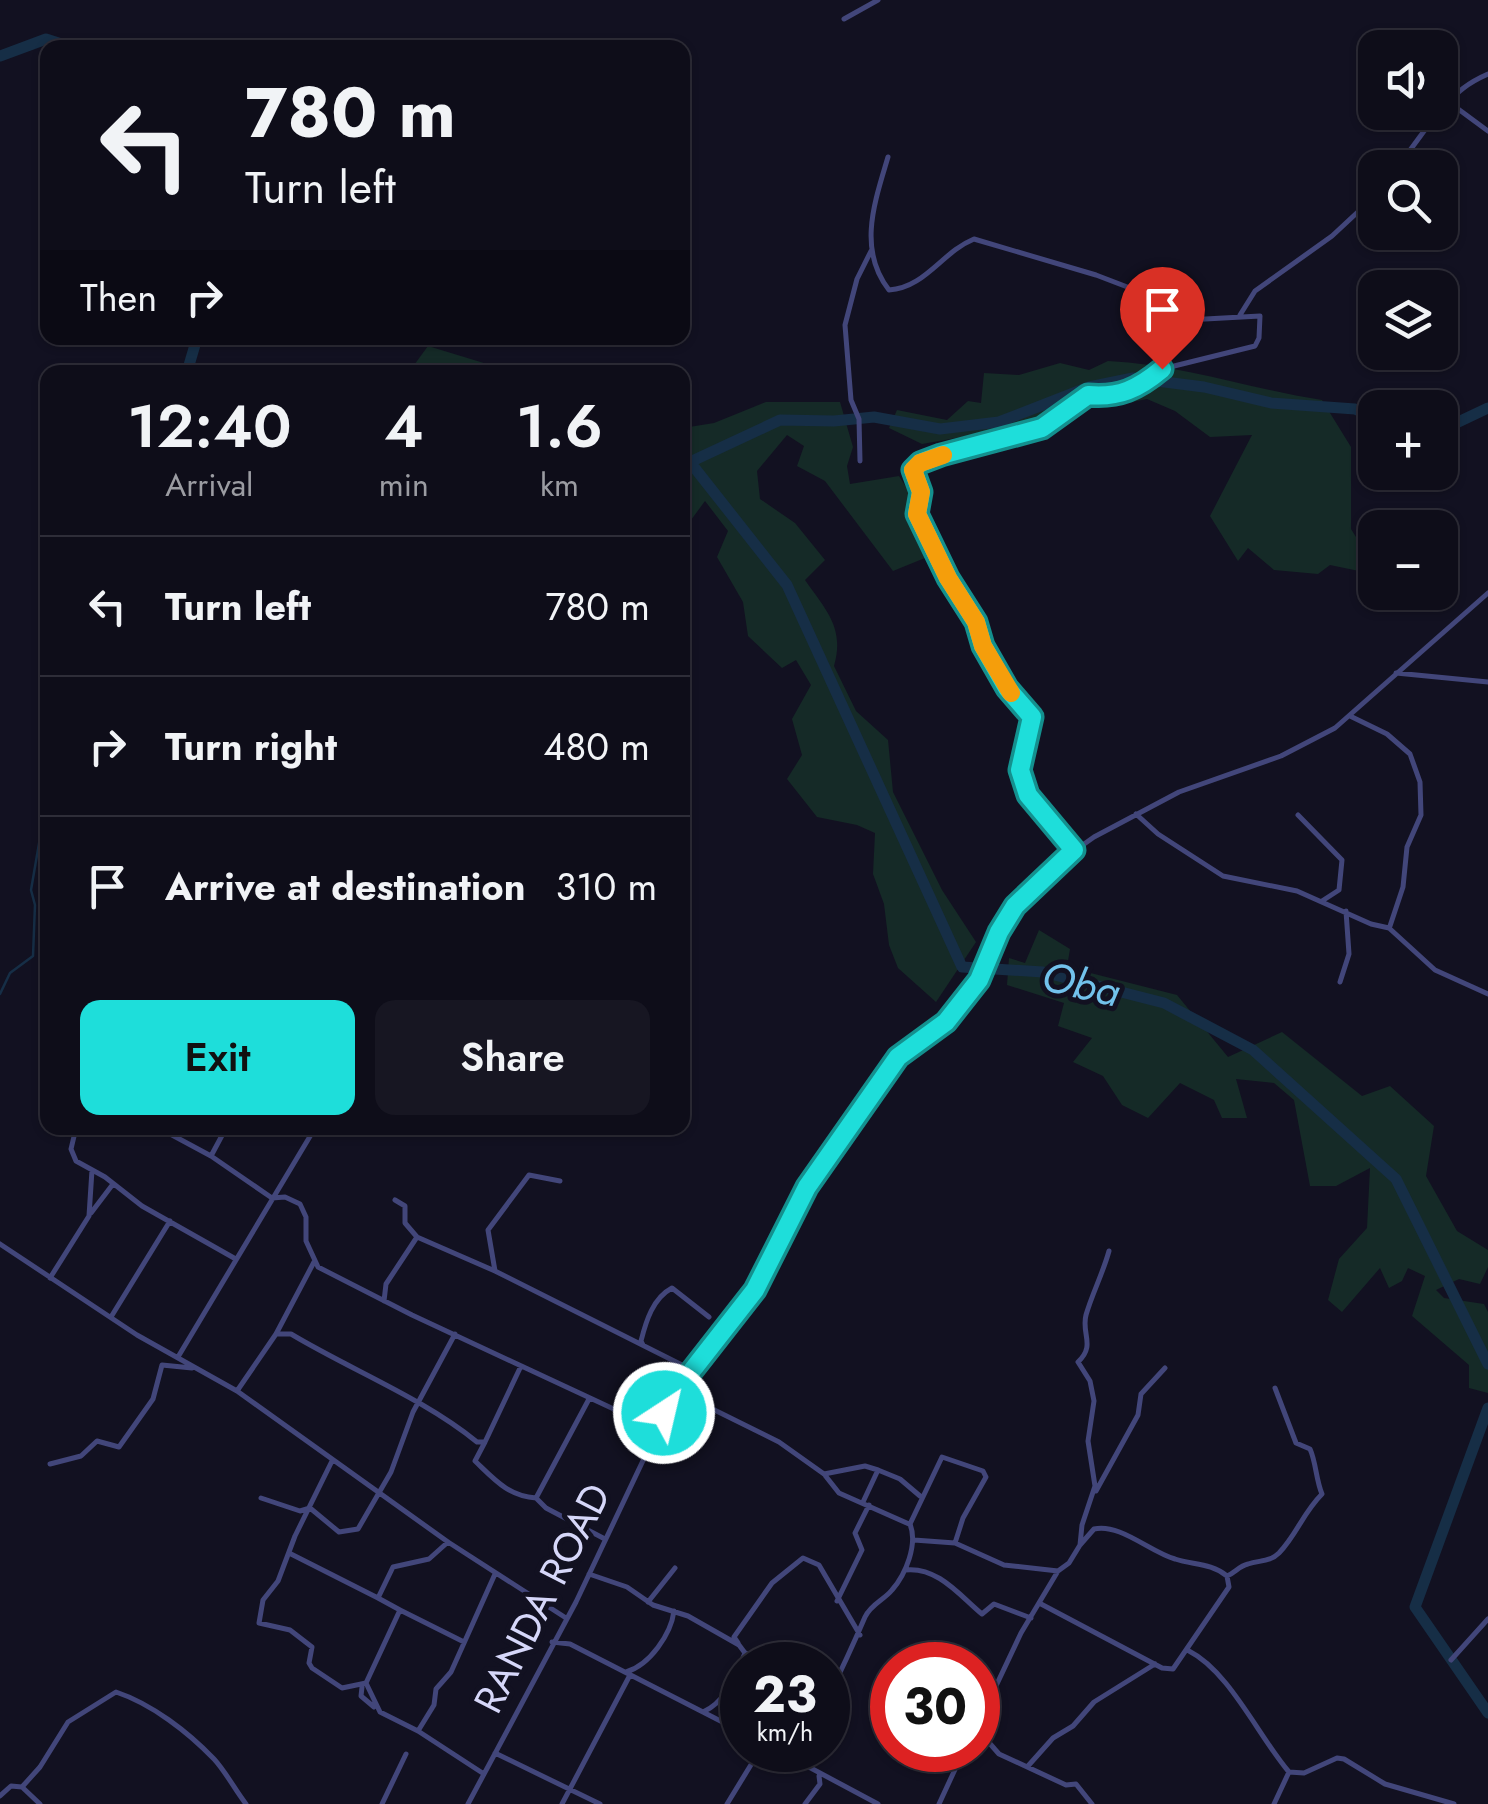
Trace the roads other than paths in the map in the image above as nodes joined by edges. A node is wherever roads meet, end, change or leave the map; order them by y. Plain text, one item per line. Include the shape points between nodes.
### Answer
1 (878, 0) edge
2 (844, 19) dead end
3 (1488, 74) edge
4 (1458, 91) edge
5 (1458, 109) edge
6 (1488, 131) edge
7 (888, 156) dead end
8 (1358, 212) edge
9 (872, 249) junction
10 (1239, 316) junction
11 (860, 462) dead end
12 (1488, 593) edge
13 (1395, 673) junction
14 (1488, 682) edge
15 (1350, 716) junction
16 (1136, 814) junction
17 (1298, 815) dead end
18 (1074, 850) junction
19 (1322, 901) junction
20 (1346, 911) junction
21 (1389, 928) junction
22 (1340, 982) dead end
23 (1488, 994) edge
24 (73, 1135) edge
25 (171, 1135) edge
26 (222, 1135) edge
27 (311, 1135) edge
28 (210, 1156) junction
29 (92, 1170) junction
30 (560, 1181) dead end
31 (113, 1184) junction
32 (272, 1198) junction
33 (395, 1200) dead end
34 (89, 1216) junction
35 (170, 1221) junction
36 (417, 1237) junction
37 (0, 1244) edge
38 (1109, 1252) dead end
39 (235, 1259) junction
40 (314, 1262) junction
41 (495, 1271) junction
42 (50, 1278) junction
43 (384, 1301) junction
44 (111, 1318) junction
45 (709, 1318) dead end
46 (276, 1334) junction
47 (455, 1334) junction
48 (645, 1348) junction
49 (178, 1358) junction
50 (521, 1366) junction
51 (195, 1368) junction
52 (1165, 1368) dead end
53 (694, 1372) junction
54 (1275, 1388) dead end
55 (676, 1391) junction
56 (238, 1392) junction
57 (589, 1399) junction
58 (420, 1402) junction
59 (653, 1435) junction
60 (485, 1442) junction
61 (332, 1461) junction
62 (50, 1464) dead end
63 (878, 1470) junction
64 (824, 1474) junction
65 (378, 1493) junction
66 (1094, 1493) junction
67 (920, 1496) junction
68 (261, 1498) dead end
69 (536, 1498) junction
70 (866, 1503) junction
71 (310, 1508) junction
72 (910, 1524) junction
73 (603, 1538) junction
74 (914, 1540) junction
75 (448, 1542) junction
76 (955, 1543) junction
77 (1080, 1546) junction
78 (290, 1554) junction
79 (674, 1568) dead end
80 (905, 1570) junction
81 (1058, 1571) junction
82 (495, 1574) junction
83 (589, 1574) junction
84 (1228, 1576) junction
85 (378, 1598) junction
86 (837, 1600) junction
87 (648, 1602) junction
88 (1041, 1604) junction
89 (400, 1610) junction
90 (674, 1610) junction
91 (566, 1618) junction
92 (1031, 1618) junction
93 (1488, 1619) edge
94 (860, 1635) junction
95 (464, 1642) junction
96 (552, 1642) junction
97 (734, 1642) edge
98 (738, 1642) edge
99 (1188, 1651) junction
100 (850, 1654) edge
101 (1451, 1660) dead end
102 (1155, 1664) junction
103 (627, 1674) junction
104 (1000, 1682) edge
105 (364, 1685) junction
106 (720, 1699) edge
107 (703, 1712) junction
108 (720, 1721) edge
109 (418, 1730) junction
110 (406, 1754) dead end
111 (494, 1754) junction
112 (1000, 1754) edge
113 (1028, 1766) junction
114 (747, 1772) edge
115 (954, 1772) edge
116 (1289, 1772) junction
117 (818, 1773) joint
118 (484, 1774) junction
119 (22, 1787) junction
120 (568, 1788) junction
121 (0, 1796) edge
122 (40, 1804) edge
123 (246, 1804) edge
124 (382, 1804) edge
125 (468, 1804) edge
126 (562, 1804) edge
127 (600, 1804) edge
128 (728, 1804) edge
129 (806, 1804) edge
130 (878, 1804) edge
131 (940, 1804) edge
132 (1092, 1804) edge
133 (1274, 1804) edge
134 (1454, 1804) edge

1 - 2 street
3 - 4 street
5 - 6 street
7 - 9 street via 871,218
8 - 10 street via 1255,291
9 - 10 street via 873,265 890,290 924,278 946,254 974,240 1096,275 1187,320
9 - 11 street via 845,325
10 - 18 street via 1260,316 1254,346 1162,369 1132,390 1088,395 1042,428 941,455 913,470 921,492 917,514 983,646 1032,717 1020,770 1028,795
12 - 13 street, RANDA ROAD
13 - 14 street
13 - 15 street, RANDA ROAD
15 - 16 street, RANDA ROAD via 1290,751
15 - 21 street via 1410,754 1420,782 1421,815
16 - 18 street, RANDA ROAD
16 - 19 street via 1223,876
17 - 19 street via 1342,860 1339,890
18 - 53 street, RANDA ROAD via 1015,906 979,980 946,1022 898,1057 807,1187 755,1290
19 - 20 street
20 - 21 street
20 - 22 street via 1349,954
21 - 23 street via 1436,970
24 - 29 street via 73,1157
25 - 28 street
26 - 28 street
27 - 32 street
28 - 32 street
29 - 31 street
29 - 34 street
30 - 41 street via 530,1174 491,1224
31 - 34 street
31 - 35 street
32 - 39 street
32 - 40 street via 285,1196 304,1210
33 - 36 street via 405,1206 405,1223
34 - 42 street
35 - 39 street
35 - 44 street
36 - 41 street
36 - 43 street via 386,1284
37 - 42 street
38 - 66 street via 1085,1318 1090,1342 1078,1362 1094,1392 1088,1441
39 - 49 street
40 - 43 street
40 - 46 street
41 - 48 street
42 - 44 street
43 - 47 street
44 - 49 street
45 - 48 street via 672,1288 648,1316
46 - 56 street
46 - 58 street via 290,1334
47 - 50 street
47 - 58 street
48 - 53 street
49 - 51 street
50 - 57 street
50 - 60 street
51 - 56 street
51 - 62 street via 162,1364 154,1399 119,1447 97,1441 81,1456
52 - 66 street via 1141,1394 1136,1419
53 - 55 street, RANDA ROAD
54 - 84 street via 1296,1442 1310,1448 1322,1494 1280,1552
55 - 59 street, RANDA ROAD
55 - 64 street
56 - 61 street
57 - 59 street
57 - 69 street
58 - 60 street
58 - 65 street
59 - 73 street, RANDA ROAD
60 - 69 street via 475,1460 510,1492
61 - 65 street
61 - 71 street
63 - 64 street
63 - 67 street
63 - 70 street
64 - 70 street via 839,1493
65 - 71 street via 358,1529 335,1530
65 - 75 street
66 - 77 street
67 - 72 street
67 - 76 street via 942,1458 983,1471
68 - 71 street
69 - 73 street
70 - 72 street
70 - 86 street via 855,1533 862,1550
71 - 78 street
72 - 74 street
73 - 83 street, RANDA ROAD
74 - 76 street
74 - 80 street
75 - 82 street
75 - 85 street via 429,1559 393,1568
76 - 81 street via 1004,1565
77 - 81 street
77 - 84 street via 1094,1529 1107,1528
78 - 85 street
78 - 105 street via 263,1600 259,1623 303,1637 312,1650 308,1663 338,1686
79 - 87 street
80 - 92 street via 922,1570 982,1614 994,1604
80 - 94 street via 866,1614
81 - 88 street
82 - 91 street
82 - 95 street
83 - 87 street
83 - 91 street, RANDA ROAD
84 - 99 street via 1229,1587
85 - 89 street
86 - 94 street
86 - 98 street via 820,1565 803,1558 772,1583 734,1637
87 - 90 street
88 - 92 street
88 - 102 street
89 - 95 street
89 - 105 street
90 - 97 street
90 - 103 street via 647,1661
91 - 96 street, RANDA ROAD
92 - 104 street
93 - 101 street
94 - 100 street
95 - 109 street
96 - 103 street via 570,1644
96 - 111 street, RANDA ROAD
99 - 102 street via 1174,1669
99 - 116 street via 1202,1658
102 - 113 street via 1094,1702
103 - 107 street
103 - 120 street
105 - 109 street via 377,1708
106 - 107 street
107 - 108 street
109 - 118 street
110 - 124 street
111 - 118 street, RANDA ROAD
111 - 120 street
112 - 113 street
113 - 132 street via 1076,1784
114 - 128 street
115 - 131 street
116 - 133 street
116 - 134 street via 1344,1759 1385,1784
117 - 129 street via 820,1784
117 - 130 street
118 - 125 street, RANDA ROAD
119 - 121 street via 11,1786
119 - 122 street
119 - 123 street via 68,1722 116,1692 159,1713 215,1760
120 - 126 street
120 - 127 street

